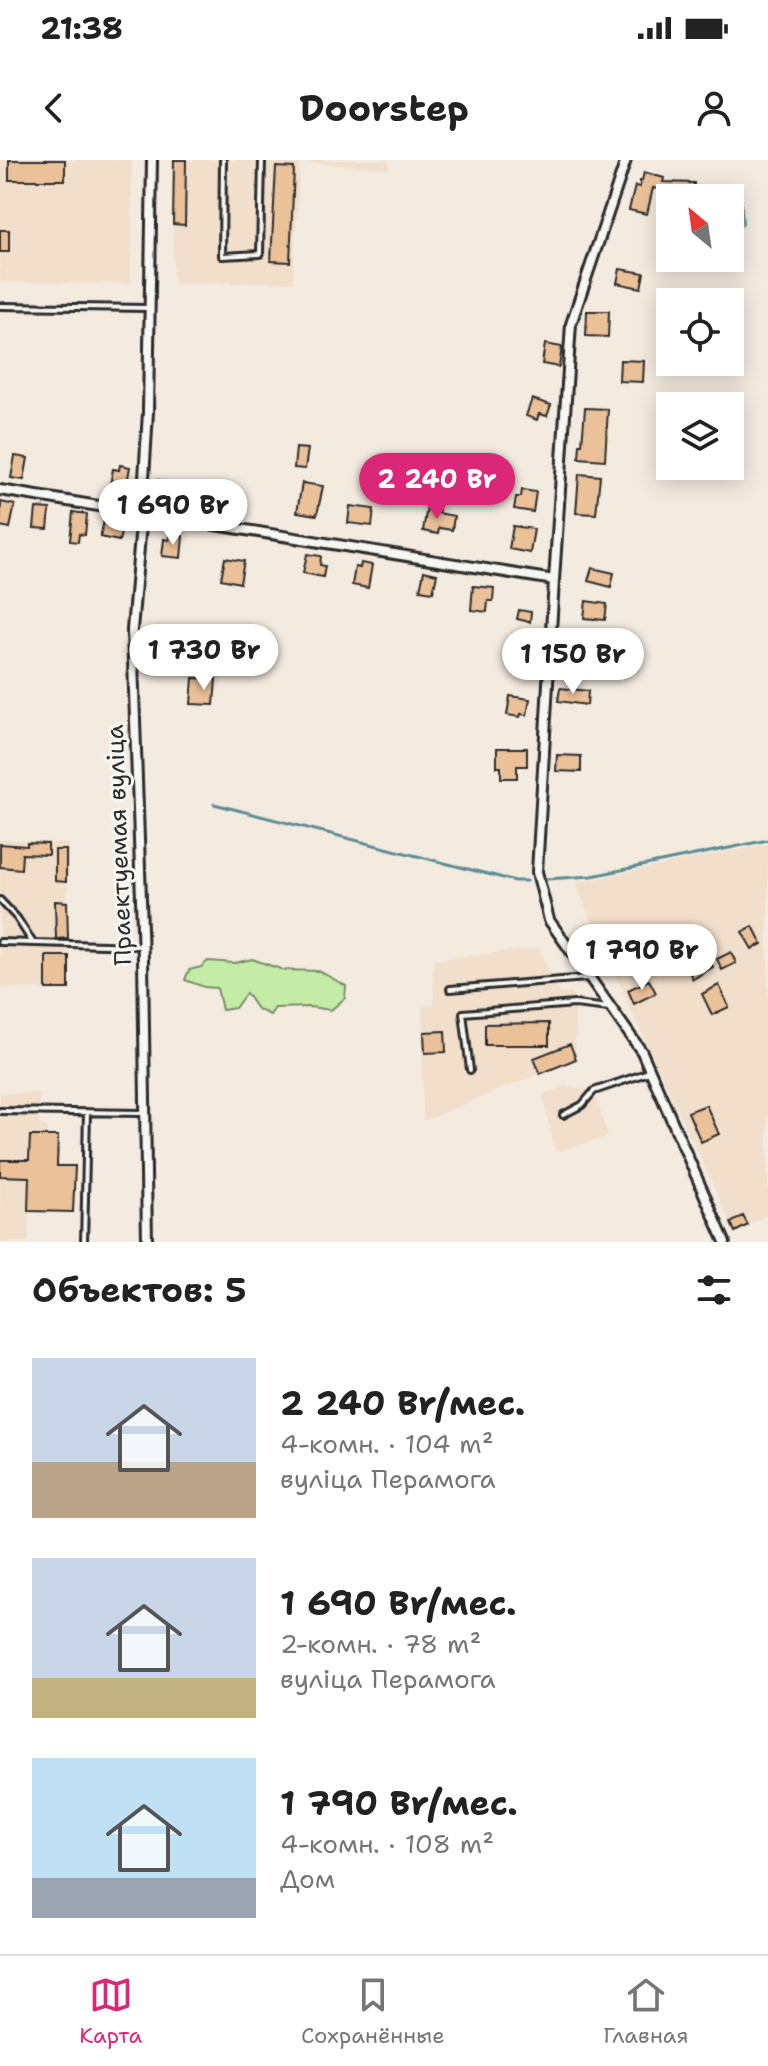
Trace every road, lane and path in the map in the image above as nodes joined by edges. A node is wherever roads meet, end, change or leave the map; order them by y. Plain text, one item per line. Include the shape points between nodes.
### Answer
1 (152, 160) edge
2 (223, 160) edge
3 (262, 160) edge
4 (626, 160) edge
5 (0, 306) edge
6 (150, 308) junction
7 (0, 490) edge
8 (142, 512) junction
9 (554, 580) junction
10 (0, 900) edge
11 (0, 942) edge
12 (33, 943) junction
13 (143, 946) junction
14 (590, 978) junction
15 (450, 989) dead end
16 (611, 1008) junction
17 (470, 1070) dead end
18 (651, 1071) junction
19 (0, 1111) edge
20 (87, 1112) junction
21 (146, 1113) junction
22 (563, 1115) dead end
23 (84, 1242) edge
24 (147, 1242) edge
25 (725, 1242) edge

1 - 6 street, Праектуемая вуліца
2 - 3 lane via 222,256 260,254
4 - 9 street via 571,324
5 - 6 lane
6 - 8 street, Праектуемая вуліца
7 - 8 street
8 - 9 street
8 - 13 street, Праектуемая вуліца via 132,630
9 - 14 street via 537,872 549,920
10 - 12 lane
11 - 12 lane
12 - 13 lane
13 - 21 street, Праектуемая вуліца
14 - 15 lane
14 - 16 street
16 - 17 lane via 575,1004 463,1013
16 - 18 street
18 - 22 lane via 594,1091
18 - 25 street
19 - 20 lane
20 - 21 lane
20 - 23 lane
21 - 24 street, Праектуемая вуліца

